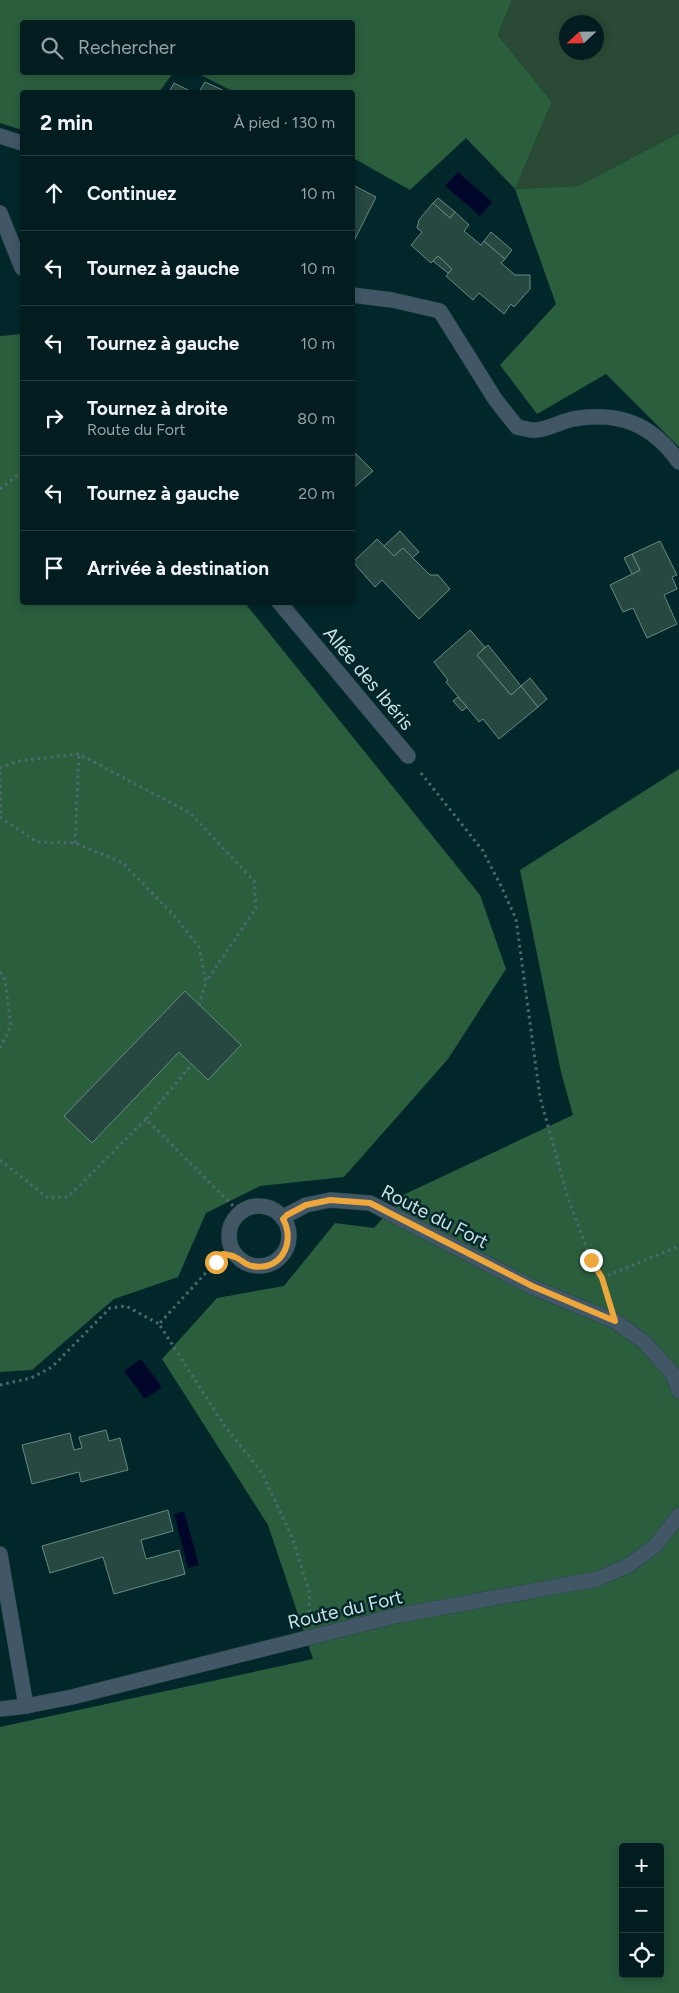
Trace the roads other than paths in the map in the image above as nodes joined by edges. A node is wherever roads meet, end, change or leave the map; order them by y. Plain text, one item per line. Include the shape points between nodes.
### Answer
1 (0, 136) edge
2 (20, 142) edge
3 (0, 213) edge
4 (20, 263) edge
5 (355, 295) edge
6 (679, 462) edge
7 (282, 605) edge
8 (408, 756) road end
9 (283, 1219) junction
10 (679, 1391) edge
11 (679, 1515) edge
12 (0, 1554) edge
13 (26, 1706) junction
14 (0, 1709) edge

1 - 2 street
3 - 4 street
5 - 6 street via 440,311 495,399 517,427 535,430 572,419 608,416 639,424 667,445
7 - 8 street, Allée des Ibéris
9 - 9 street via 268,1207 258,1206 240,1212 229,1229 230,1244 236,1257 243,1263 261,1267 278,1260 288,1246 288,1227
9 - 10 street, Route du Fort via 306,1205 330,1200 370,1203 532,1286 615,1321 644,1342 673,1374
11 - 13 street, Route du Fort via 656,1545 629,1566 597,1580 395,1616
12 - 13 street
13 - 14 street, Route du Fort

